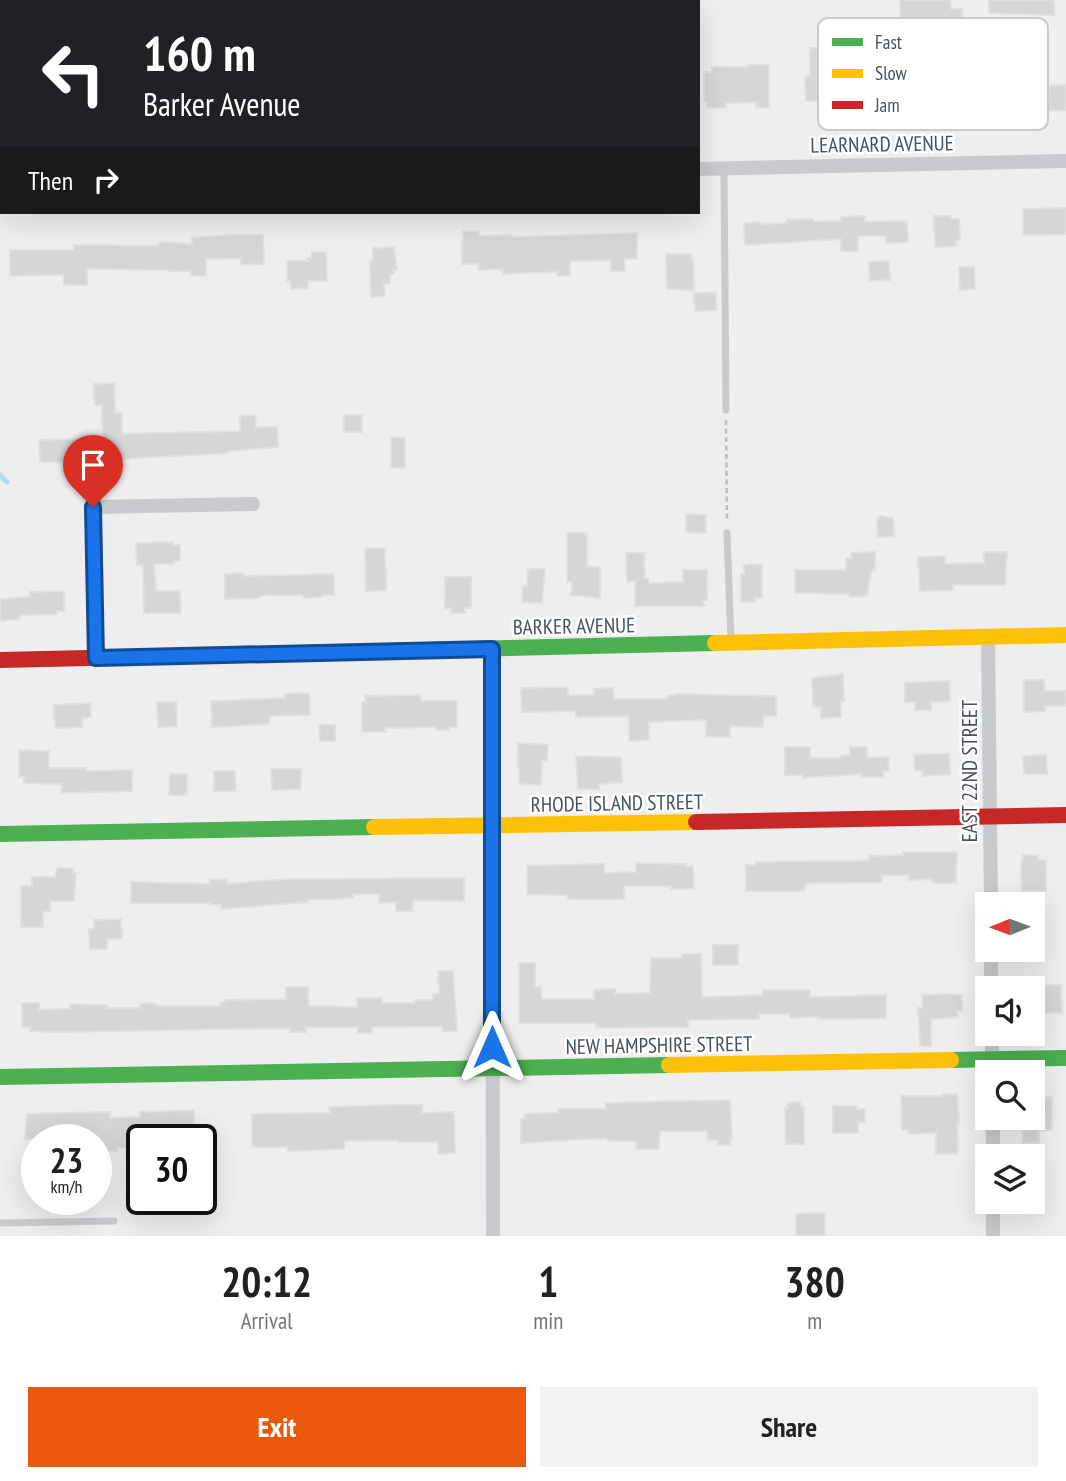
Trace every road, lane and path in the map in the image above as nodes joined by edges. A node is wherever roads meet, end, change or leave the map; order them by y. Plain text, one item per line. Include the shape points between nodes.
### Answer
1 (1066, 161) edge
2 (700, 169) edge
3 (724, 169) junction
4 (726, 410) joint
5 (253, 504) dead end
6 (727, 533) joint
7 (1066, 635) edge
8 (988, 637) junction
9 (731, 643) junction
10 (492, 649) junction
11 (96, 658) junction
12 (0, 660) edge
13 (1066, 815) edge
14 (990, 817) junction
15 (492, 826) junction
16 (0, 834) edge
17 (991, 892) edge
18 (1066, 1058) edge
19 (1045, 1061) edge
20 (975, 1067) edge
21 (493, 1069) junction
22 (0, 1077) edge
23 (993, 1214) edge
24 (114, 1221) dead end
25 (0, 1223) edge
26 (492, 1236) edge
27 (993, 1236) edge

1 - 3 street, LEARNARD AVENUE
2 - 3 street, LEARNARD AVENUE
3 - 4 lane
4 - 6 path
5 - 11 street via 93,507
6 - 9 lane
7 - 8 street, BARKER AVENUE
8 - 9 street, BARKER AVENUE
8 - 14 street, EAST 22ND STREET
9 - 10 street, BARKER AVENUE
10 - 11 street, BARKER AVENUE
10 - 15 street
11 - 12 street, BARKER AVENUE
13 - 14 street, RHODE ISLAND STREET
14 - 15 street, RHODE ISLAND STREET
14 - 17 street, EAST 22ND STREET
15 - 16 street, RHODE ISLAND STREET
15 - 21 street
18 - 19 street, NEW HAMPSHIRE STREET
20 - 21 street, NEW HAMPSHIRE STREET
21 - 22 street, NEW HAMPSHIRE STREET
21 - 26 street
23 - 27 street
24 - 25 lane

